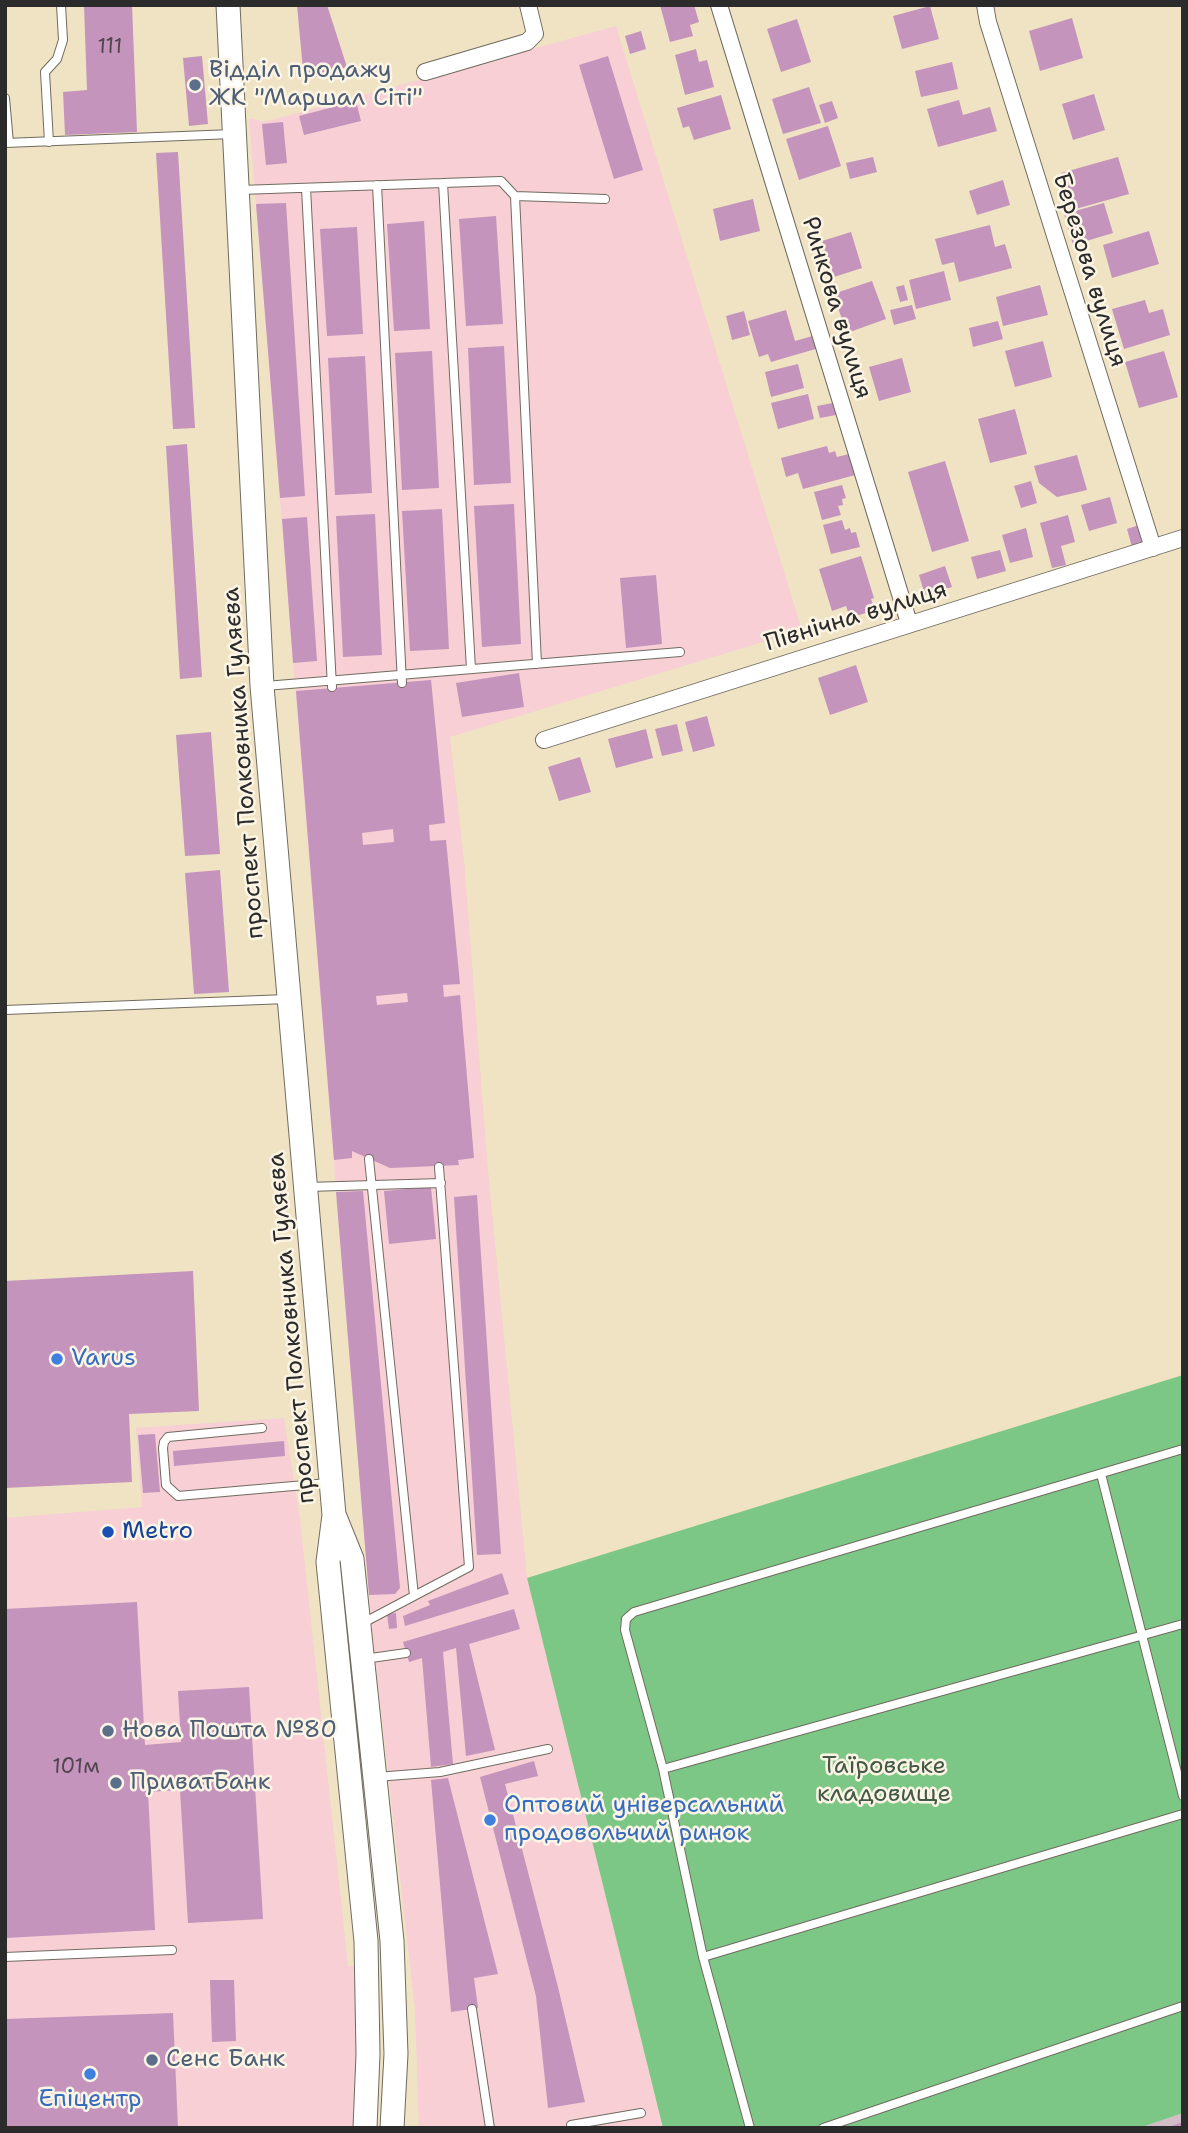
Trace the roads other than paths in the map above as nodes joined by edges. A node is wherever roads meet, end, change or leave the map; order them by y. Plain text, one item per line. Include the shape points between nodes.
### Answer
1 (61, 5) edge
2 (228, 5) edge
3 (528, 5) edge
4 (719, 5) edge
5 (985, 5) edge
6 (425, 72) dead end
7 (5, 98) edge
8 (234, 134) junction
9 (50, 142) junction
10 (7, 143) edge
11 (443, 183) junction
12 (377, 186) junction
13 (306, 188) junction
14 (237, 190) junction
15 (515, 196) junction
16 (605, 200) dead end
17 (1183, 538) edge
18 (1153, 548) junction
19 (909, 624) junction
20 (680, 652) dead end
21 (537, 664) junction
22 (471, 669) junction
23 (401, 679) junction
24 (332, 684) junction
25 (262, 686) junction
26 (544, 740) dead end
27 (290, 999) junction
28 (5, 1010) edge
29 (369, 1159) dead end
30 (439, 1167) dead end
31 (441, 1183) junction
32 (372, 1185) junction
33 (306, 1187) junction
34 (262, 1428) dead end
35 (1183, 1449) edge
36 (1101, 1474) junction
37 (331, 1483) junction
38 (334, 1515) junction
39 (414, 1596) junction
40 (1183, 1624) edge
41 (360, 1625) junction
42 (1142, 1636) junction
43 (406, 1653) dead end
44 (363, 1659) junction
45 (548, 1749) dead end
46 (663, 1769) junction
47 (376, 1777) junction
48 (1183, 1796) edge
49 (1183, 1814) edge
50 (172, 1950) dead end
51 (703, 1956) junction
52 (5, 1957) edge
53 (1183, 2006) edge
54 (472, 2009) dead end
55 (641, 2113) dead end
56 (365, 2128) edge
57 (392, 2128) edge
58 (490, 2128) edge
59 (572, 2128) edge
60 (750, 2128) edge
61 (823, 2128) edge

1 - 9 lane via 63,40 57,59 45,72
2 - 8 main road, проспект Полковника Гуляєва
3 - 6 street via 535,34 527,42
4 - 19 street, Ринкова вулиця
5 - 18 street, Березова вулиця
7 - 10 lane
8 - 9 lane
8 - 14 main road, проспект Полковника Гуляєва
9 - 10 lane
11 - 12 lane
11 - 15 lane via 501,181
11 - 22 lane
12 - 13 lane
12 - 23 lane
13 - 14 lane
13 - 24 lane
14 - 25 main road, проспект Полковника Гуляєва
15 - 16 lane
15 - 21 lane
17 - 18 street, Північна вулиця
18 - 19 street, Північна вулиця
19 - 26 street, Північна вулиця
20 - 21 lane
21 - 22 lane
22 - 23 lane
23 - 24 lane
24 - 25 lane
25 - 27 main road, проспект Полковника Гуляєва
27 - 28 lane
27 - 33 main road, проспект Полковника Гуляєва
29 - 32 lane
30 - 31 lane
31 - 32 lane
31 - 39 lane via 469,1567
32 - 33 lane
32 - 39 lane
33 - 37 main road, проспект Полковника Гуляєва
34 - 37 lane via 168,1437 163,1448 166,1485 178,1496
35 - 36 lane
36 - 42 lane
36 - 46 lane via 634,1612 626,1619 625,1630
37 - 38 main road, проспект Полковника Гуляєва
38 - 41 main road, проспект Полковника Гуляєва via 352,1559
38 - 56 main road, проспект Полковника Гуляєва via 328,1562 366,1941
39 - 41 lane
40 - 42 lane
41 - 44 main road, проспект Полковника Гуляєва
42 - 46 lane
42 - 48 lane
43 - 44 lane
44 - 47 main road, проспект Полковника Гуляєва
45 - 47 lane via 441,1775
46 - 51 lane
47 - 57 main road, проспект Полковника Гуляєва via 392,1941 396,2054
49 - 51 lane
50 - 52 lane
51 - 60 lane
53 - 61 lane
54 - 58 lane
55 - 59 lane

